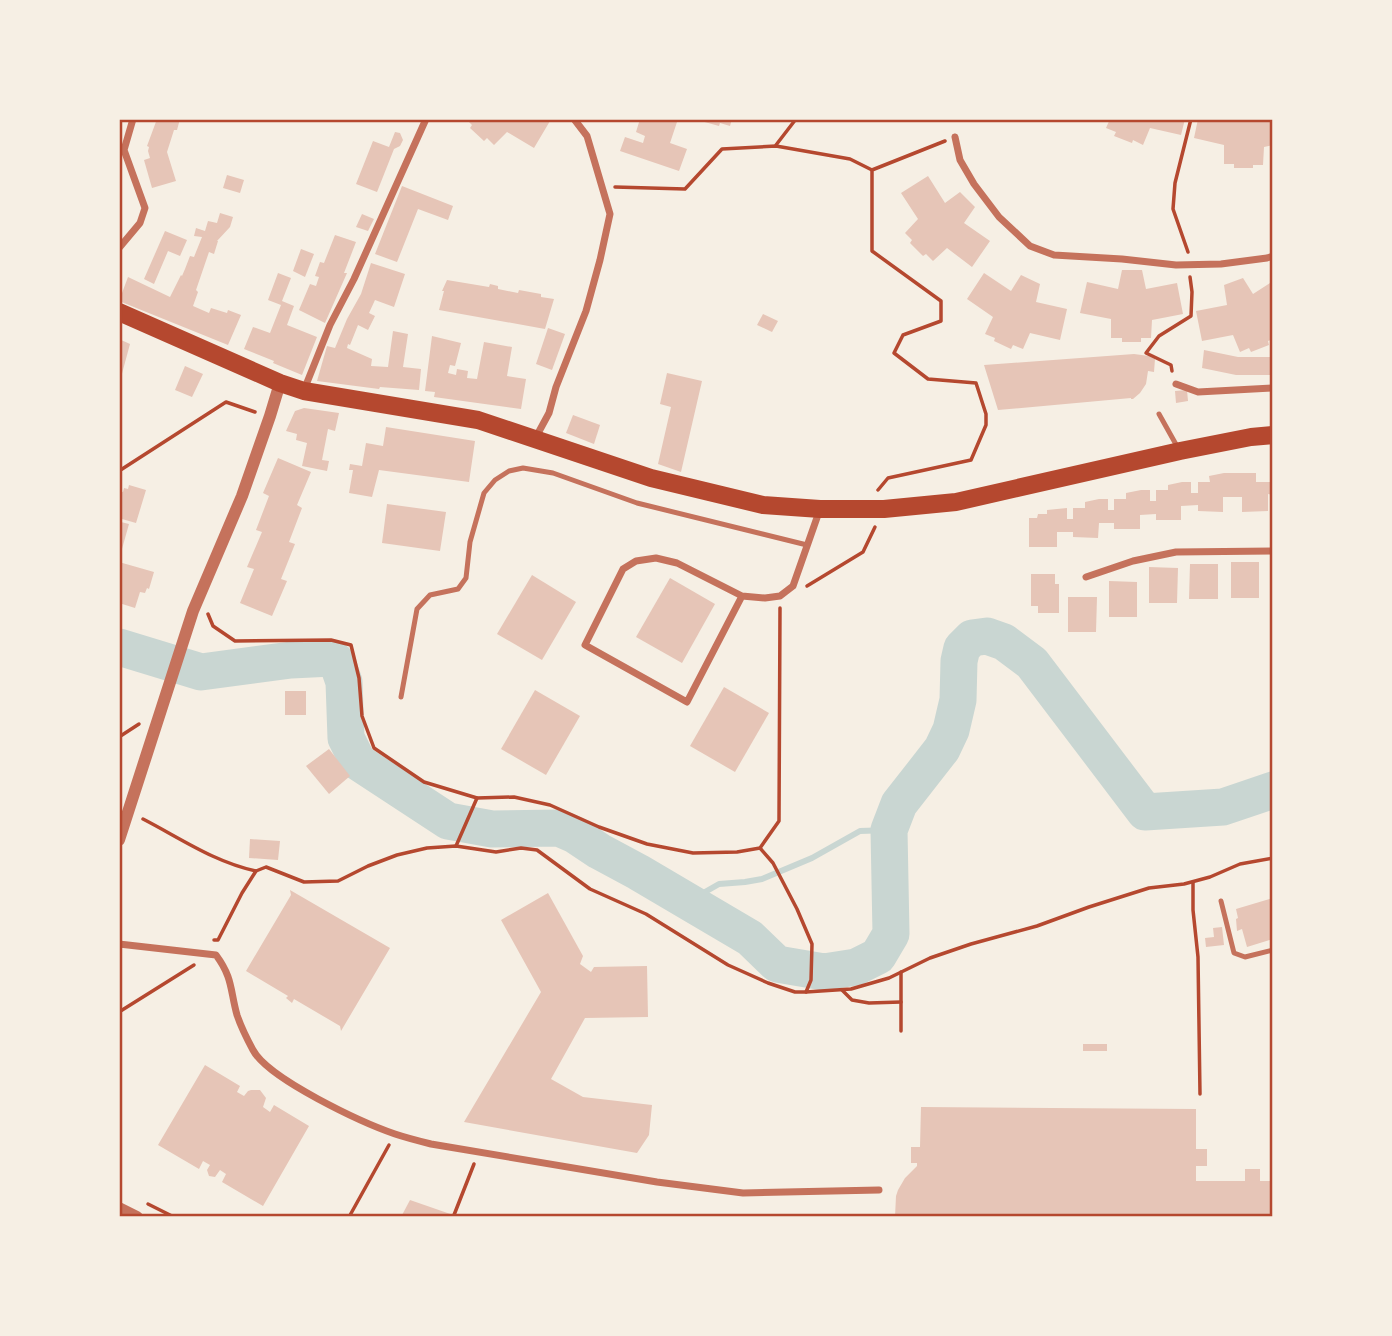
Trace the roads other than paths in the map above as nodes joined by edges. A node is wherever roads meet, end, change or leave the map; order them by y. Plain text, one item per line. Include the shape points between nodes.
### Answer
1 (134, 119) edge
2 (426, 119) edge
3 (574, 119) edge
4 (955, 137) road end
5 (119, 248) edge
6 (1273, 256) edge
7 (119, 312) edge
8 (281, 383) junction
9 (1176, 384) dead end
10 (1273, 388) edge
11 (304, 391) junction
12 (1159, 414) dead end
13 (1273, 435) edge
14 (535, 439) junction
15 (1180, 451) junction
16 (820, 509) junction
17 (807, 545) junction
18 (1273, 551) edge
19 (1086, 577) dead end
20 (742, 596) junction
21 (401, 697) dead end
22 (119, 839) edge
23 (1221, 901) dead end
24 (119, 944) edge
25 (1273, 950) edge
26 (878, 1190) dead end
27 (119, 1208) edge
28 (137, 1217) edge

1 - 5 street via 124,150 145,208 140,223
2 - 11 street
3 - 14 street via 587,136 610,214 586,311
4 - 6 street via 960,160 999,217 1030,246 1054,256 1176,265
7 - 8 main road
8 - 11 main road
8 - 22 street via 242,496 193,611
9 - 10 street via 1198,392
11 - 14 main road via 478,420
12 - 15 lane
13 - 15 main road
14 - 16 main road via 651,478 763,506
15 - 16 main road via 956,502
16 - 17 street
17 - 20 street via 793,586 780,596
17 - 21 lane via 637,503 554,473 523,468 509,471 484,493 470,542 466,578 458,589 430,595 416,609
18 - 19 street via 1176,552
20 - 20 street via 677,563 656,558 636,561 624,569 585,645 688,702
23 - 25 lane via 1234,953 1245,957
24 - 26 street via 216,956 225,967 237,1015 254,1053 281,1078 353,1117 396,1134 478,1152 743,1193
27 - 28 street

